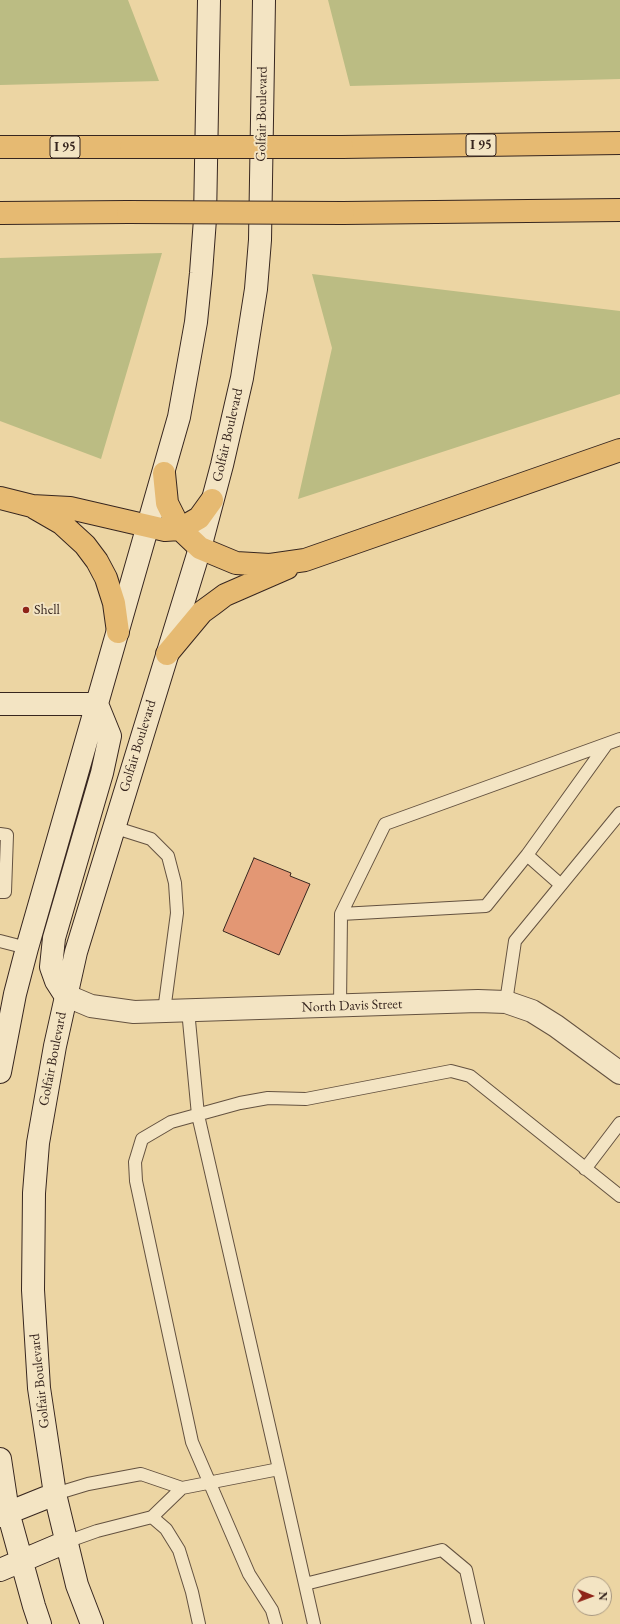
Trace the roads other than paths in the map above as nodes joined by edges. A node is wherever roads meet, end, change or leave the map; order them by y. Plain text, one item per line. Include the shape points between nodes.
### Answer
1 (209, 0) edge
2 (264, 0) edge
3 (620, 143) edge
4 (0, 148) edge
5 (620, 210) edge
6 (0, 213) edge
7 (620, 450) edge
8 (164, 473) junction
9 (0, 498) edge
10 (212, 500) junction
11 (32, 506) junction
12 (148, 527) junction
13 (180, 529) junction
14 (200, 548) junction
15 (305, 560) junction
16 (118, 632) junction
17 (167, 654) junction
18 (0, 704) edge
19 (97, 704) junction
20 (620, 739) edge
21 (606, 745) junction
22 (620, 813) edge
23 (113, 827) junction
24 (0, 834) edge
25 (527, 855) junction
26 (561, 884) junction
27 (0, 892) edge
28 (341, 914) junction
29 (0, 942) edge
30 (27, 948) junction
31 (65, 995) junction
32 (506, 1002) junction
33 (340, 1006) junction
34 (188, 1010) junction
35 (164, 1011) junction
36 (0, 1072) edge
37 (620, 1073) edge
38 (198, 1115) junction
39 (620, 1123) edge
40 (586, 1169) junction
41 (620, 1196) edge
42 (0, 1459) edge
43 (279, 1469) junction
44 (209, 1483) junction
45 (182, 1488) junction
46 (55, 1494) junction
47 (4, 1514) edge
48 (152, 1517) junction
49 (66, 1542) junction
50 (21, 1560) junction
51 (0, 1570) edge
52 (305, 1584) junction
53 (40, 1624) edge
54 (92, 1624) edge
55 (199, 1624) edge
56 (276, 1624) edge
57 (314, 1624) edge
58 (478, 1624) edge

1 - 8 main road via 205,219 201,272 196,322 179,417
2 - 10 main road, Golfair Boulevard via 260,240 256,289 242,378
3 - 4 highway, I 95, bridge
5 - 6 highway, bridge
7 - 15 highway
8 - 12 main road
8 - 13 highway via 167,503
9 - 11 highway
10 - 13 highway via 199,518
10 - 14 main road, Golfair Boulevard
11 - 12 highway via 70,508
11 - 16 highway via 61,523 85,545 97,561 114,603
12 - 13 highway
12 - 16 main road
13 - 14 highway
14 - 15 highway via 236,563 270,565
14 - 17 main road, Golfair Boulevard
15 - 17 highway via 219,600 202,612
16 - 19 main road
17 - 23 main road, Golfair Boulevard
18 - 19 main road
19 - 30 main road
19 - 31 main road via 110,736 102,773 54,938 51,967
20 - 21 lane
21 - 25 lane
21 - 28 lane via 385,824
22 - 26 lane
23 - 31 main road, Golfair Boulevard via 88,907
23 - 35 lane via 151,839 168,856 175,883 177,913
24 - 27 lane via 7,835 5,892
25 - 26 lane
25 - 28 lane via 486,906
26 - 32 lane via 515,941
28 - 33 lane
29 - 30 lane
30 - 36 main road
31 - 35 main road, North Davis Street via 91,1006 134,1012
31 - 46 main road, Golfair Boulevard via 38,1143 33,1240 36,1352
32 - 33 main road, North Davis Street
32 - 37 main road, North Davis Street via 532,1011 550,1022
33 - 34 main road, North Davis Street
34 - 35 main road, North Davis Street
34 - 38 lane
38 - 40 lane via 268,1098 306,1099 451,1072 470,1076
38 - 43 lane
38 - 44 lane via 171,1122 142,1139 135,1162 136,1181 192,1442
39 - 40 lane
40 - 41 lane
42 - 47 main road
43 - 44 lane
43 - 52 lane
44 - 45 lane
44 - 56 lane via 248,1574 272,1610
45 - 46 lane via 141,1474 88,1484
45 - 48 lane
46 - 47 main road
46 - 49 main road, Golfair Boulevard
47 - 50 main road
48 - 49 lane
48 - 55 lane via 166,1529 179,1550
49 - 50 main road
49 - 54 main road, Golfair Boulevard via 77,1585
50 - 51 main road
50 - 53 main road
52 - 57 lane
52 - 58 lane via 442,1550 466,1570

